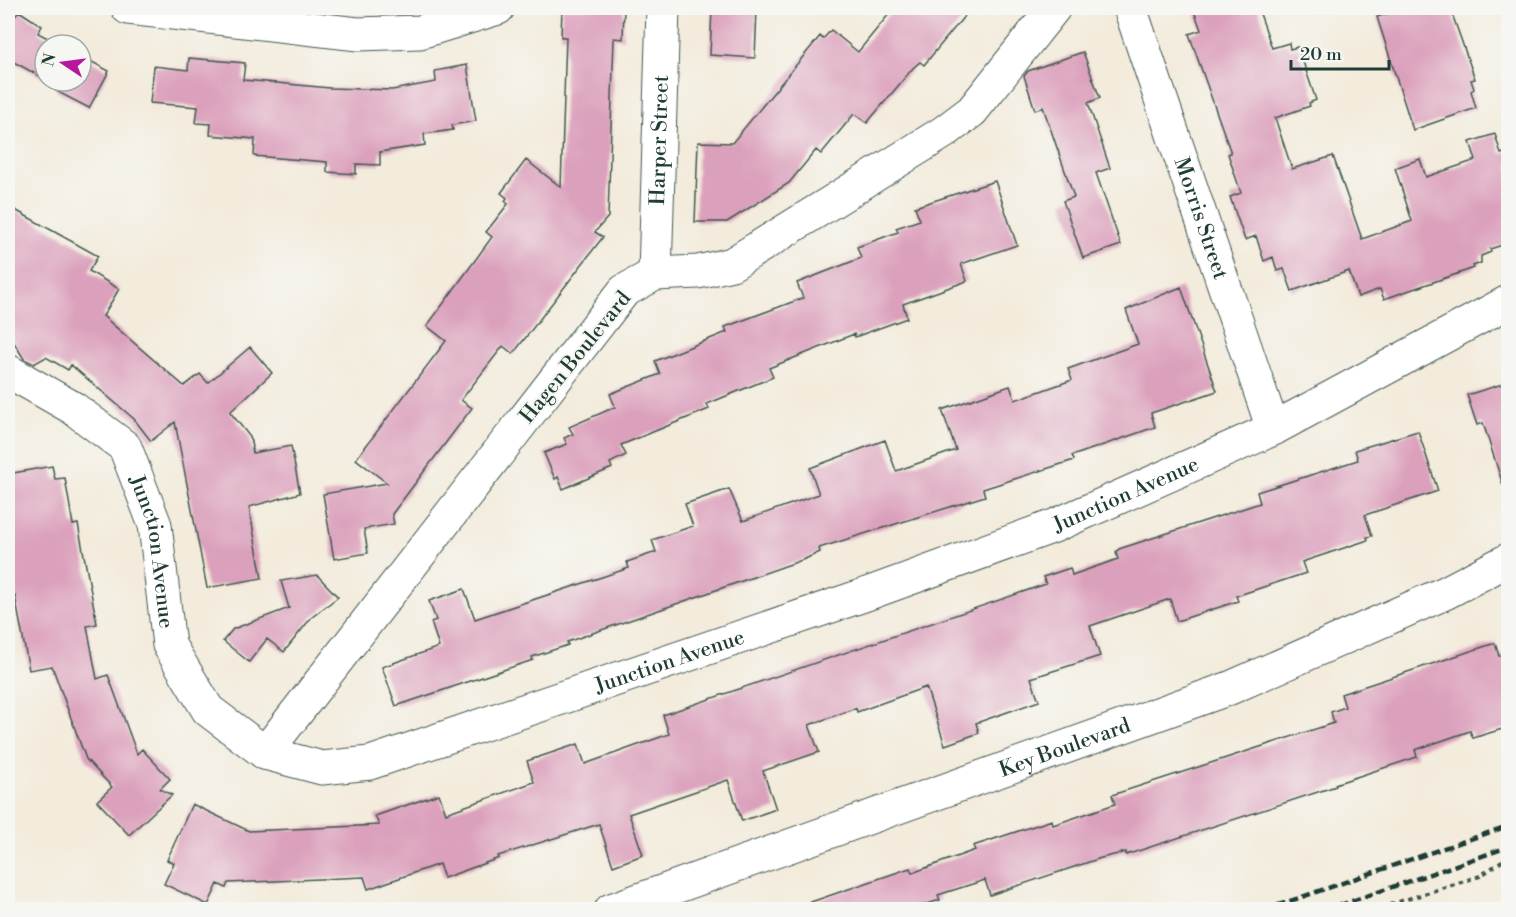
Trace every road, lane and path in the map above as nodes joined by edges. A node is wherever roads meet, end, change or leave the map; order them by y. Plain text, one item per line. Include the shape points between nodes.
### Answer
1 (129, 8) edge
2 (498, 8) edge
3 (663, 8) edge
4 (1054, 8) edge
5 (1130, 8) edge
6 (655, 274) junction
7 (1509, 302) edge
8 (8, 371) edge
9 (1273, 429) junction
10 (1509, 560) edge
11 (265, 753) junction
12 (1509, 857) edge
13 (611, 909) edge
14 (1373, 909) edge

1 - 2 street via 358,34 420,32
3 - 6 street, Harper Street
4 - 6 street, Hagen Boulevard via 972,111 944,132 732,264 698,272
5 - 9 street, Morris Street
6 - 11 street, Hagen Boulevard via 624,291
7 - 9 street, Junction Avenue
8 - 11 street, Junction Avenue via 74,408 125,447 156,525 169,645 208,710
9 - 11 street, Junction Avenue via 1054,526 370,763 322,768
10 - 13 street, Key Boulevard via 1445,593 1230,688
12 - 14 path via 1480,876

